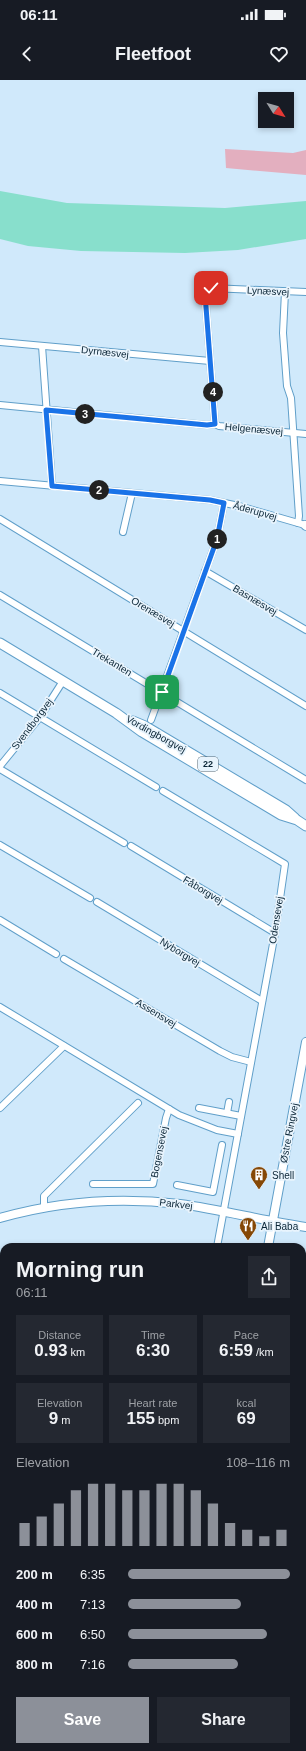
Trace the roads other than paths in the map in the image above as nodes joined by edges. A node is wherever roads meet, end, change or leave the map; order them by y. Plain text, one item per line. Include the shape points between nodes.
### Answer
1 (285, 292) junction
2 (306, 292) edge
3 (0, 342) edge
4 (42, 346) junction
5 (210, 361) junction
6 (0, 405) edge
7 (46, 410) junction
8 (215, 424) junction
9 (294, 432) junction
10 (306, 434) edge
11 (0, 481) edge
12 (52, 486) junction
13 (132, 493) junction
14 (224, 503) junction
15 (0, 519) edge
16 (303, 525) edge
17 (123, 532) dead end
18 (205, 571) junction
19 (0, 595) edge
20 (306, 630) edge
21 (184, 631) junction
22 (0, 644) edge
23 (63, 681) junction
24 (162, 692) junction
25 (0, 693) edge
26 (306, 706) edge
27 (40, 717) junction
28 (151, 720) dead end
29 (0, 768) edge
30 (306, 780) edge
31 (156, 787) dead end
32 (164, 791) dead end
33 (306, 826) edge
34 (124, 843) dead end
35 (0, 845) edge
36 (130, 846) dead end
37 (90, 898) dead end
38 (97, 902) dead end
39 (0, 920) edge
40 (274, 933) junction
41 (56, 954) dead end
42 (64, 959) dead end
43 (262, 1001) junction
44 (0, 1007) edge
45 (306, 1042) edge
46 (64, 1046) junction
47 (251, 1062) junction
48 (229, 1102) dead end
49 (138, 1103) dead end
50 (0, 1108) edge
51 (199, 1108) dead end
52 (169, 1109) junction
53 (227, 1113) junction
54 (241, 1116) junction
55 (238, 1134) junction
56 (222, 1145) dead end
57 (218, 1167) junction
58 (231, 1170) junction
59 (93, 1184) dead end
60 (177, 1186) dead end
61 (44, 1207) junction
62 (223, 1212) junction
63 (0, 1218) edge
64 (272, 1222) junction
65 (306, 1227) edge
66 (218, 1243) edge
67 (269, 1243) edge

1 - 2 street, Lynæsvej
1 - 5 street, Lynæsvej via 211,288 207,291 205,294
1 - 9 street, Helgenæsvej via 283,333
3 - 4 street, Dyrnæsvej
4 - 5 street, Dyrnæsvej
4 - 7 street
5 - 8 street
6 - 7 street, Helgenæsvej
7 - 8 street, Helgenæsvej
7 - 12 street
8 - 9 street, Helgenæsvej
9 - 10 street, Helgenæsvej
9 - 16 street via 299,516
11 - 12 street, Åderupvej
12 - 13 street, Åderupvej
13 - 14 street, Åderupvej
13 - 17 street
14 - 16 street, Åderupvej
14 - 18 street via 217,539
15 - 21 street, Orenæsvej
18 - 20 street, Basnæsvej
18 - 21 street
19 - 24 street, Trekanten
21 - 24 street
21 - 26 street, Orenæsvej
22 - 23 main road, Vordingborgvej / 22
23 - 27 street, Svendborgvej
23 - 33 main road, Vordingborgvej / 22 via 273,802
24 - 28 street
24 - 30 street, Trekanten
25 - 27 street
27 - 29 street, Svendborgvej
27 - 31 street
29 - 34 street
32 - 40 street, Odensevej via 285,864
35 - 37 street
36 - 40 street, Fåborgvej
38 - 43 street, Nyborgvej
39 - 41 street
40 - 43 street, Odensevej
42 - 47 street, Assensvej via 220,1051
43 - 47 street, Odensevej
44 - 46 street
45 - 64 street, Østre Ringvej
46 - 50 street
46 - 52 street
47 - 54 street, Odensevej
48 - 53 street
49 - 61 street via 44,1196
51 - 53 street
52 - 55 street via 197,1124
52 - 59 street, Bogensevej via 153,1184
53 - 54 street
54 - 55 street, Odensevej
55 - 58 street, Odensevej
56 - 57 street
57 - 58 street
57 - 60 street via 213,1192
58 - 62 street, Odensevej
61 - 62 street, Parkvej via 81,1201 120,1200 182,1204
61 - 63 street, Parkvej
62 - 64 street, Parkvej
62 - 66 street, Odensevej
64 - 65 street, Parkvej
64 - 67 street, Østre Ringvej

